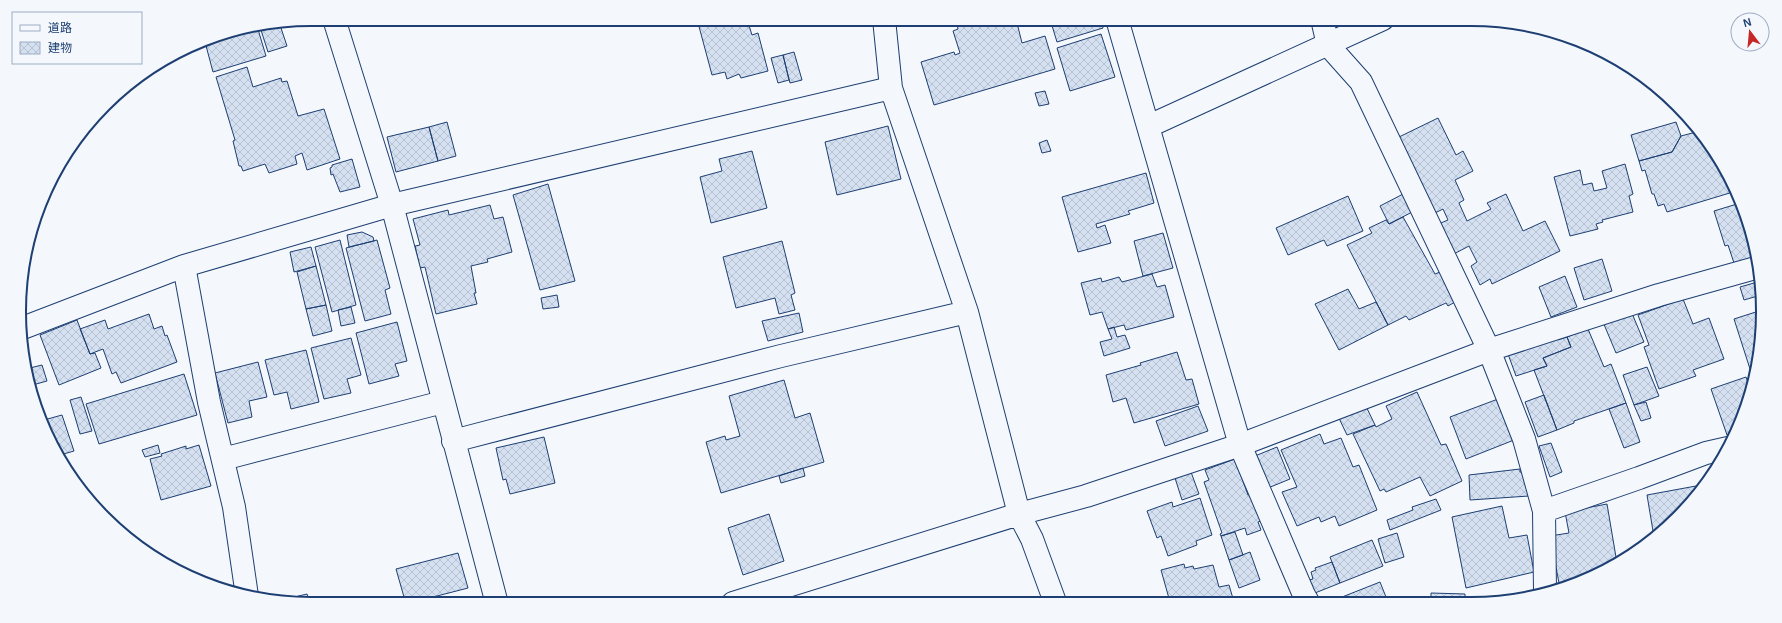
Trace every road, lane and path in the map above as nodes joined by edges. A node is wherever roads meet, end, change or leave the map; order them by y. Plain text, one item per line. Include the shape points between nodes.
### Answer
1 (336, 26) edge
2 (885, 26) edge
3 (1119, 26) edge
4 (1324, 26) edge
5 (1368, 26) edge
6 (1328, 45) junction
7 (891, 88) junction
8 (1149, 126) junction
9 (392, 204) junction
10 (184, 266) junction
11 (1753, 270) edge
12 (966, 312) junction
13 (27, 326) edge
14 (1488, 350) junction
15 (443, 402) junction
16 (453, 442) junction
17 (1240, 445) junction
18 (1721, 449) edge
19 (223, 459) junction
20 (1544, 511) junction
21 (1019, 514) junction
22 (1545, 587) edge
23 (246, 589) edge
24 (495, 597) edge
25 (753, 597) edge
26 (1053, 597) edge
27 (1305, 597) edge

1 - 9 street
2 - 7 street
3 - 8 street
4 - 6 street
5 - 6 street
6 - 8 street
6 - 14 street via 1361,82
7 - 9 street
7 - 12 street
8 - 17 street
9 - 10 street
9 - 15 street
10 - 13 street
10 - 19 street via 209,402
11 - 14 street via 1659,295
12 - 16 street via 781,356
12 - 21 street
14 - 17 street
14 - 20 street via 1524,439
15 - 16 street
15 - 19 street
16 - 24 street
17 - 21 street via 1086,496
17 - 27 street
18 - 20 street via 1706,452
19 - 23 street via 234,508
20 - 22 street
21 - 25 street
21 - 26 street via 1032,539

